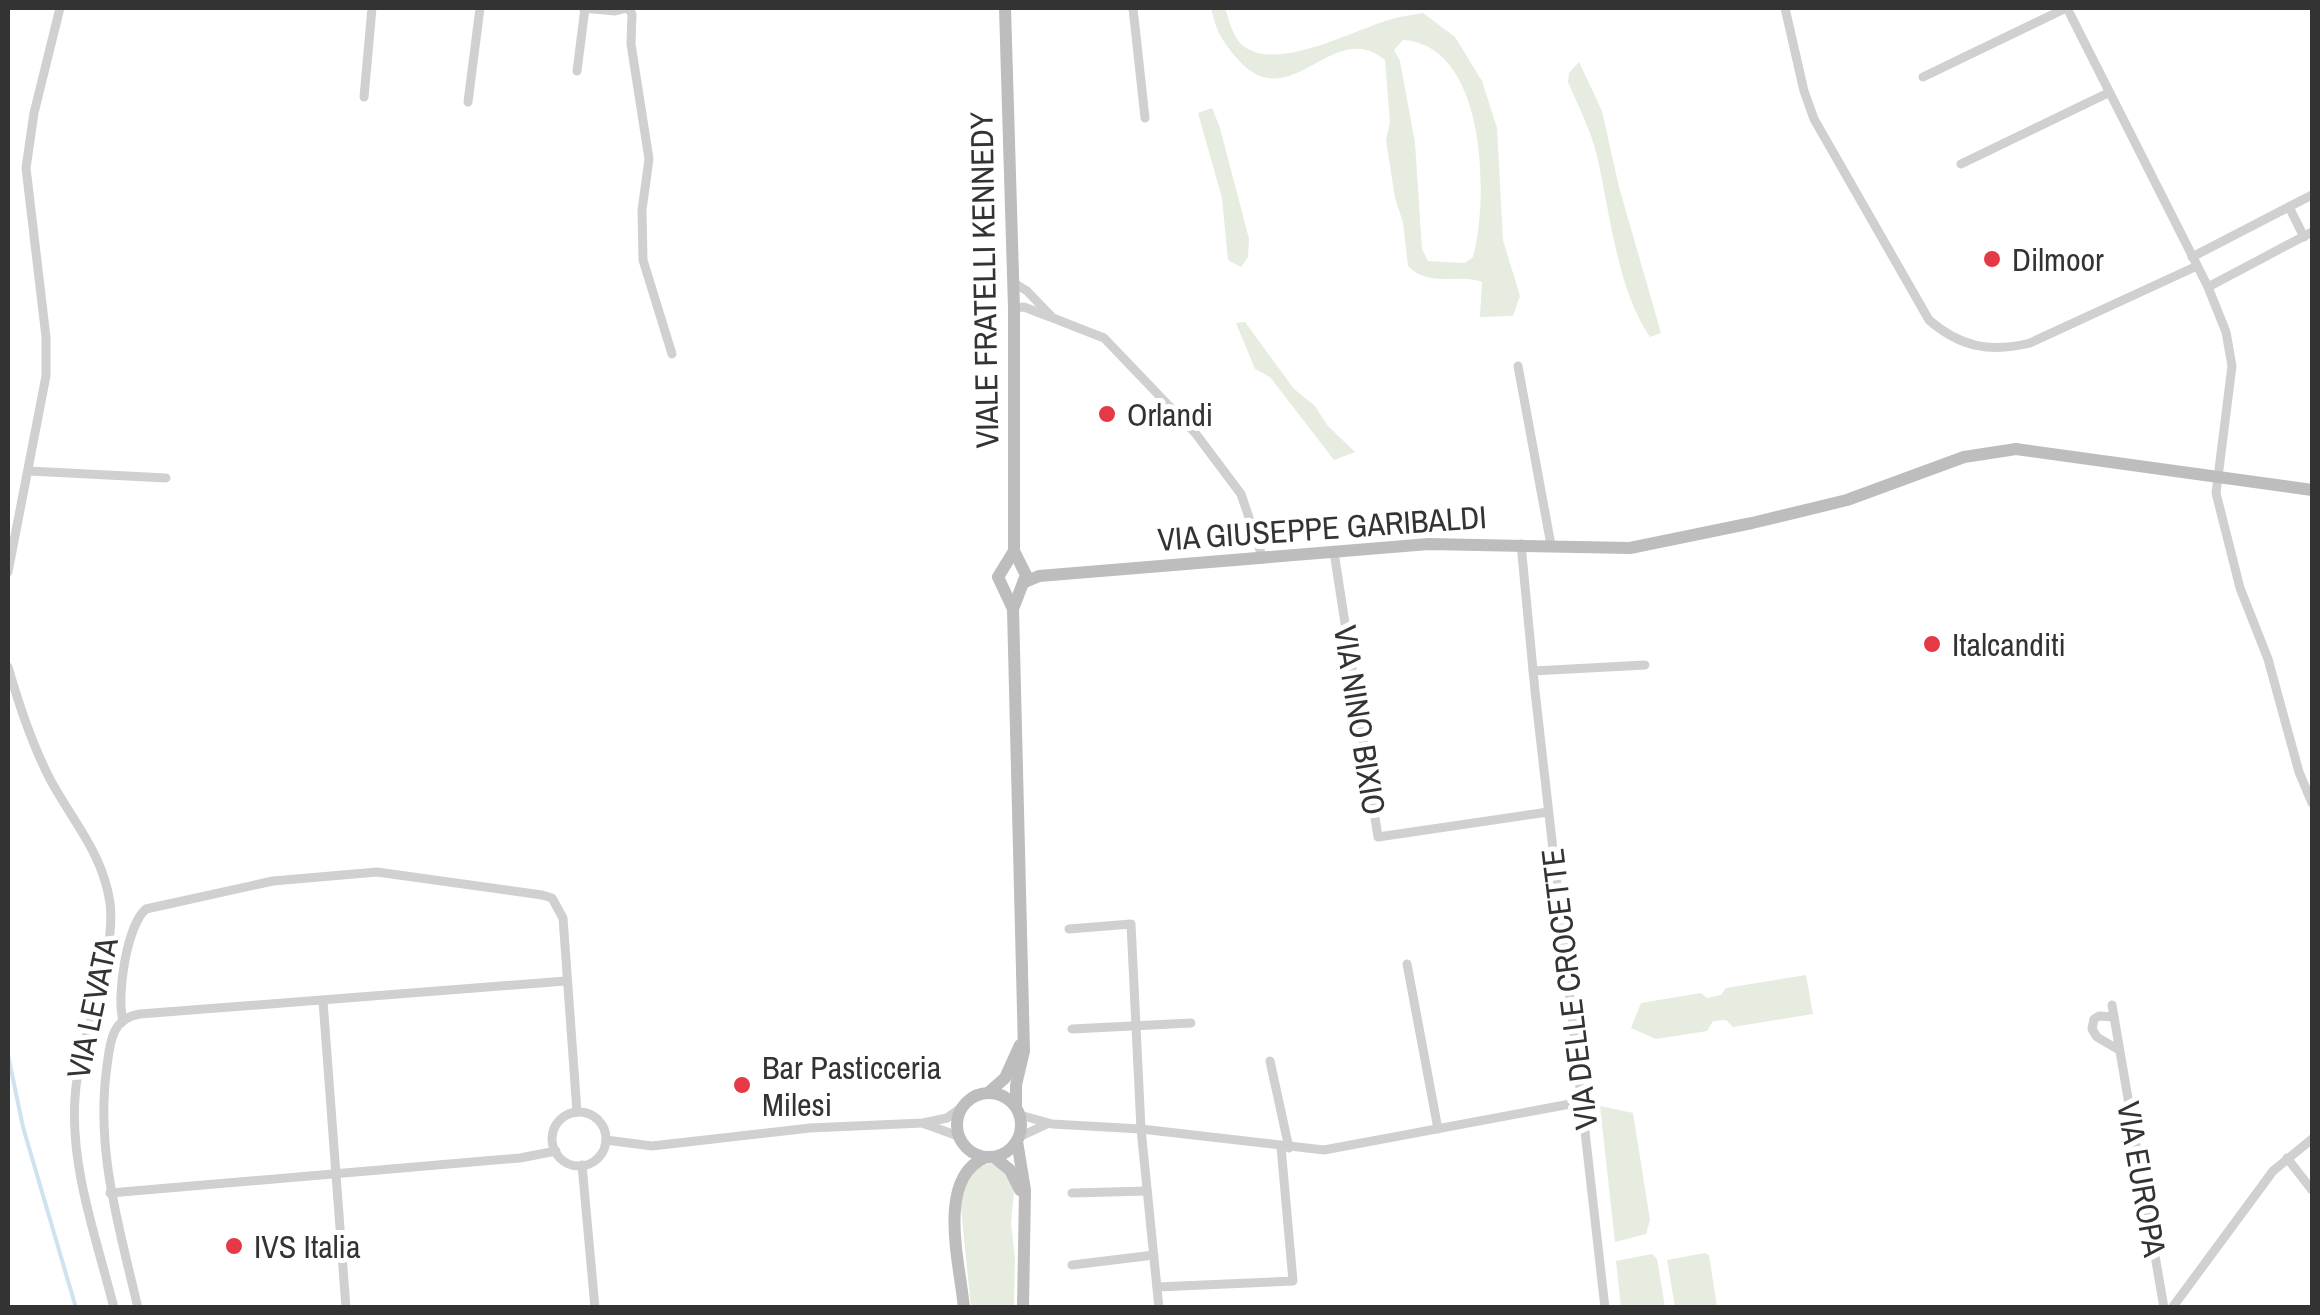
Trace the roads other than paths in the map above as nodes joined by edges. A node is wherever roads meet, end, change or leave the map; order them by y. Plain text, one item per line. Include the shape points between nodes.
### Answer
1 (60, 8) edge
2 (372, 8) edge
3 (480, 8) edge
4 (584, 8) edge
5 (627, 8) edge
6 (1005, 8) edge
7 (1133, 8) edge
8 (1785, 8) edge
9 (2066, 8) edge
10 (578, 71) dead end
11 (1923, 76) dead end
12 (2108, 93) junction
13 (364, 98) dead end
14 (468, 102) dead end
15 (1144, 118) dead end
16 (1961, 164) dead end
17 (2312, 196) edge
18 (2289, 207) junction
19 (2308, 234) edge
20 (2194, 261) junction
21 (1014, 284) junction
22 (2208, 288) junction
23 (1014, 308) junction
24 (1053, 318) junction
25 (672, 354) dead end
26 (1518, 366) dead end
27 (28, 471) junction
28 (2216, 475) junction
29 (166, 478) dead end
30 (2312, 490) edge
31 (1521, 544) junction
32 (1551, 545) junction
33 (1014, 551) junction
34 (1334, 552) junction
35 (1263, 559) junction
36 (1003, 567) junction
37 (8, 572) edge
38 (1027, 577) junction
39 (1002, 587) junction
40 (1013, 609) junction
41 (1645, 665) dead end
42 (8, 667) edge
43 (1533, 671) junction
44 (2312, 802) edge
45 (1548, 812) junction
46 (1069, 929) dead end
47 (1407, 964) dead end
48 (565, 981) junction
49 (322, 1001) junction
50 (2112, 1005) dead end
51 (2114, 1018) junction
52 (123, 1020) junction
53 (1191, 1023) dead end
54 (1137, 1026) junction
55 (1072, 1029) dead end
56 (1023, 1038) junction
57 (2119, 1050) junction
58 (1270, 1062) dead end
59 (988, 1093) junction
60 (1582, 1102) junction
61 (961, 1108) junction
62 (1018, 1111) junction
63 (577, 1112) junction
64 (923, 1123) junction
65 (1052, 1124) junction
66 (1438, 1129) junction
67 (1142, 1130) junction
68 (959, 1138) junction
69 (1018, 1139) junction
70 (2312, 1139) edge
71 (606, 1140) junction
72 (1285, 1147) junction
73 (556, 1151) junction
74 (989, 1158) junction
75 (2287, 1158) junction
76 (582, 1165) junction
77 (335, 1173) junction
78 (1147, 1190) junction
79 (2312, 1190) edge
80 (110, 1193) junction
81 (1072, 1193) dead end
82 (1024, 1198) junction
83 (954, 1200) junction
84 (1154, 1255) junction
85 (1072, 1264) dead end
86 (1156, 1287) junction
87 (114, 1308) edge
88 (138, 1308) edge
89 (346, 1308) edge
90 (595, 1308) edge
91 (964, 1308) edge
92 (1023, 1308) edge
93 (1158, 1308) edge
94 (1605, 1308) edge
95 (2164, 1308) edge
96 (2172, 1308) edge

1 - 27 street via 26,168 47,360
2 - 13 street
3 - 14 street
4 - 5 street
4 - 10 street
5 - 25 street via 649,159 643,260
6 - 21 street, VIALE FRATELLI KENNEDY
7 - 15 street
8 - 20 street via 1814,120 1929,320 1946,335 1994,350 2019,346
9 - 11 street
9 - 12 street
12 - 16 street
12 - 20 street
17 - 18 street
18 - 19 street
18 - 20 street
19 - 22 street
20 - 22 street
21 - 23 street, VIALE FRATELLI KENNEDY
21 - 24 street
22 - 28 street via 2232,366
23 - 24 street
23 - 33 street, VIALE FRATELLI KENNEDY
24 - 35 street via 1104,338 1196,434 1241,494
26 - 32 street
27 - 29 street
27 - 37 street
28 - 30 street, VIA GIUSEPPE GARIBALDI
28 - 32 street, VIA GIUSEPPE GARIBALDI via 2044,451 1988,452 1752,524 1630,548
28 - 44 street via 2240,588
31 - 32 street, VIA GIUSEPPE GARIBALDI
31 - 34 street, VIA GIUSEPPE GARIBALDI
31 - 43 street, VIA DELLE CROCETTE
33 - 36 street
33 - 38 street, VIALE FRATELLI KENNEDY
34 - 35 street, VIA GIUSEPPE GARIBALDI
34 - 45 street, VIA NINO BIXIO via 1378,837
35 - 38 street, VIA GIUSEPPE GARIBALDI
36 - 38 street via 1013,564
36 - 39 street
38 - 39 street via 1011,592
38 - 40 street
39 - 40 street
40 - 56 street
41 - 43 street
42 - 87 street, VIA LEVATA via 36,749 95,849 108,891 110,933 75,1094 74,1132
43 - 45 street, VIA DELLE CROCETTE
45 - 60 street, VIA DELLE CROCETTE
46 - 54 street via 1131,924
47 - 66 street
48 - 49 street
48 - 52 street via 563,918 542,894 377,872 273,880 138,916 125,967
48 - 63 street
49 - 52 street
49 - 77 street
50 - 51 street, VIA EUROPA
51 - 57 street, VIA EUROPA
51 - 57 street, VIA EUROPA via 2099,1016 2092,1029
52 - 80 street via 114,1030 102,1106
53 - 54 street
54 - 55 street
54 - 67 street
56 - 59 street via 1005,1078
56 - 62 street
57 - 95 street, VIA EUROPA
58 - 72 street
59 - 61 street
59 - 62 street
60 - 66 street
60 - 94 street, VIA DELLE CROCETTE
61 - 64 street
61 - 68 street
62 - 65 street
62 - 69 street
63 - 71 street via 595,1118
63 - 73 street via 556,1126
64 - 68 street
64 - 71 street via 652,1146
65 - 67 street
65 - 69 street
66 - 72 street via 1324,1150
67 - 72 street
67 - 78 street
68 - 74 street via 969,1151
68 - 83 street
69 - 74 street
69 - 82 street
70 - 75 street
71 - 76 street via 600,1156
72 - 86 street via 1293,1281
73 - 76 street
73 - 77 street
74 - 82 street via 1010,1170
74 - 83 street via 963,1173
75 - 79 street
75 - 96 street
76 - 90 street
77 - 80 street
77 - 89 street
78 - 81 street
78 - 84 street
80 - 88 street
82 - 92 street
83 - 91 street
84 - 85 street
84 - 86 street
86 - 93 street

